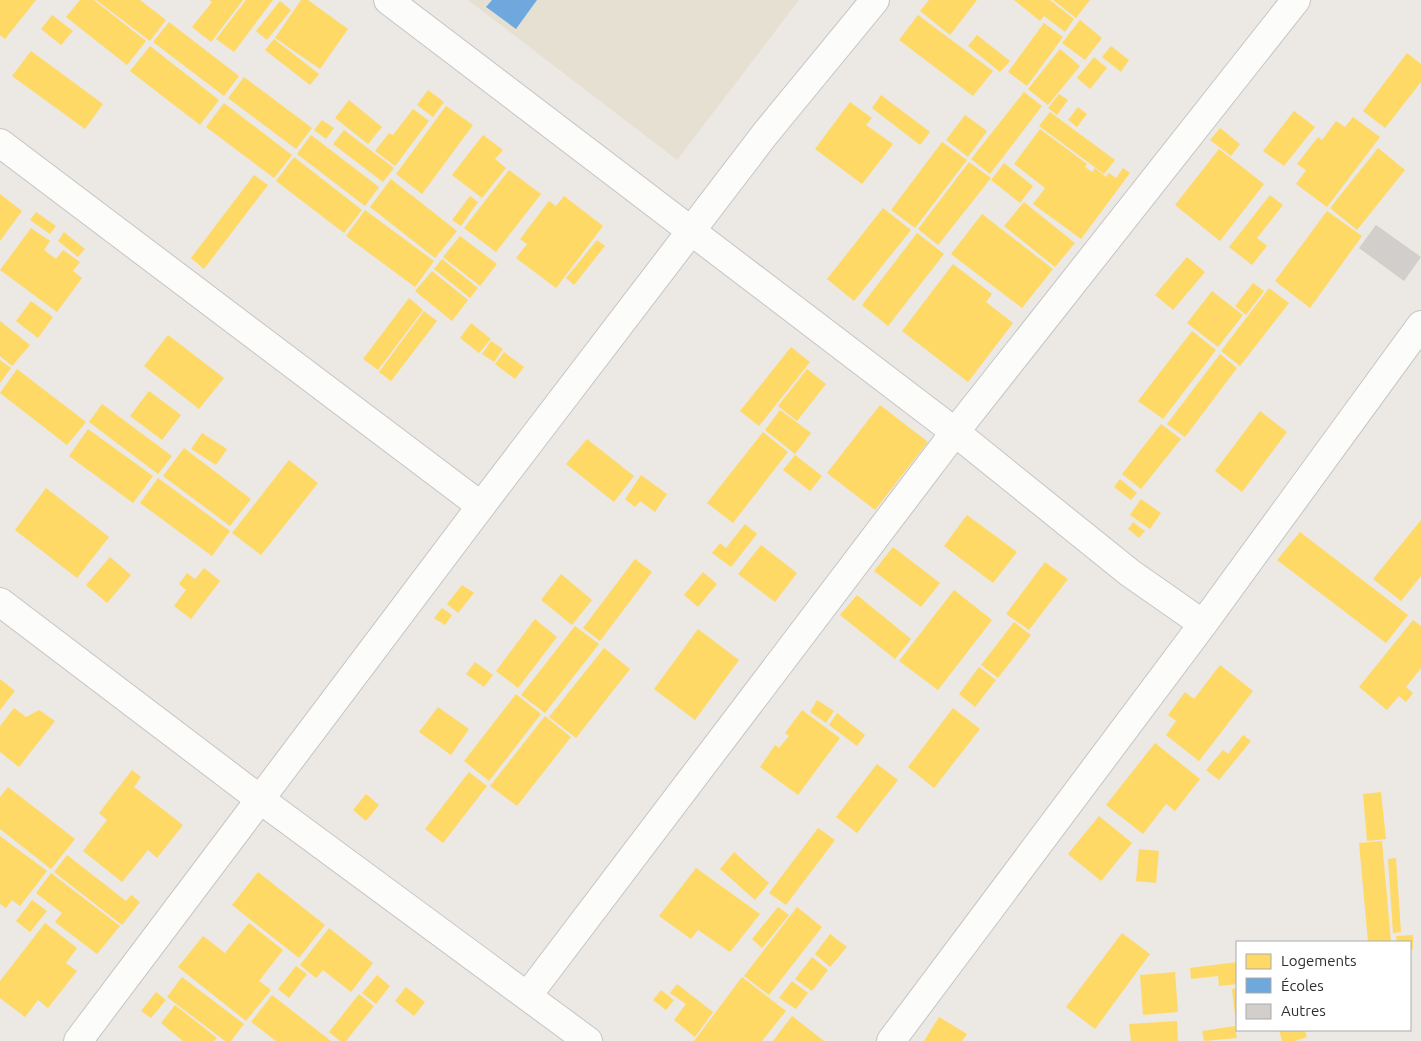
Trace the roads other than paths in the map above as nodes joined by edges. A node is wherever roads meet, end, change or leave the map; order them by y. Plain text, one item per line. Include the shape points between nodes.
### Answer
1 (388, 0) edge
2 (876, 0) edge
3 (1296, 0) edge
4 (0, 143) edge
5 (692, 231) junction
6 (1421, 325) edge
7 (955, 432) junction
8 (481, 506) junction
9 (0, 602) edge
10 (1202, 624) junction
11 (261, 800) junction
12 (528, 995) junction
13 (78, 1041) edge
14 (588, 1041) edge
15 (891, 1041) edge

1 - 5 street
2 - 5 street via 765,134
3 - 7 street
4 - 8 street
5 - 7 street
5 - 8 street
6 - 10 street
7 - 10 street via 1130,573
7 - 12 street
8 - 11 street
9 - 11 street
10 - 15 street
11 - 12 street
11 - 13 street
12 - 14 street

